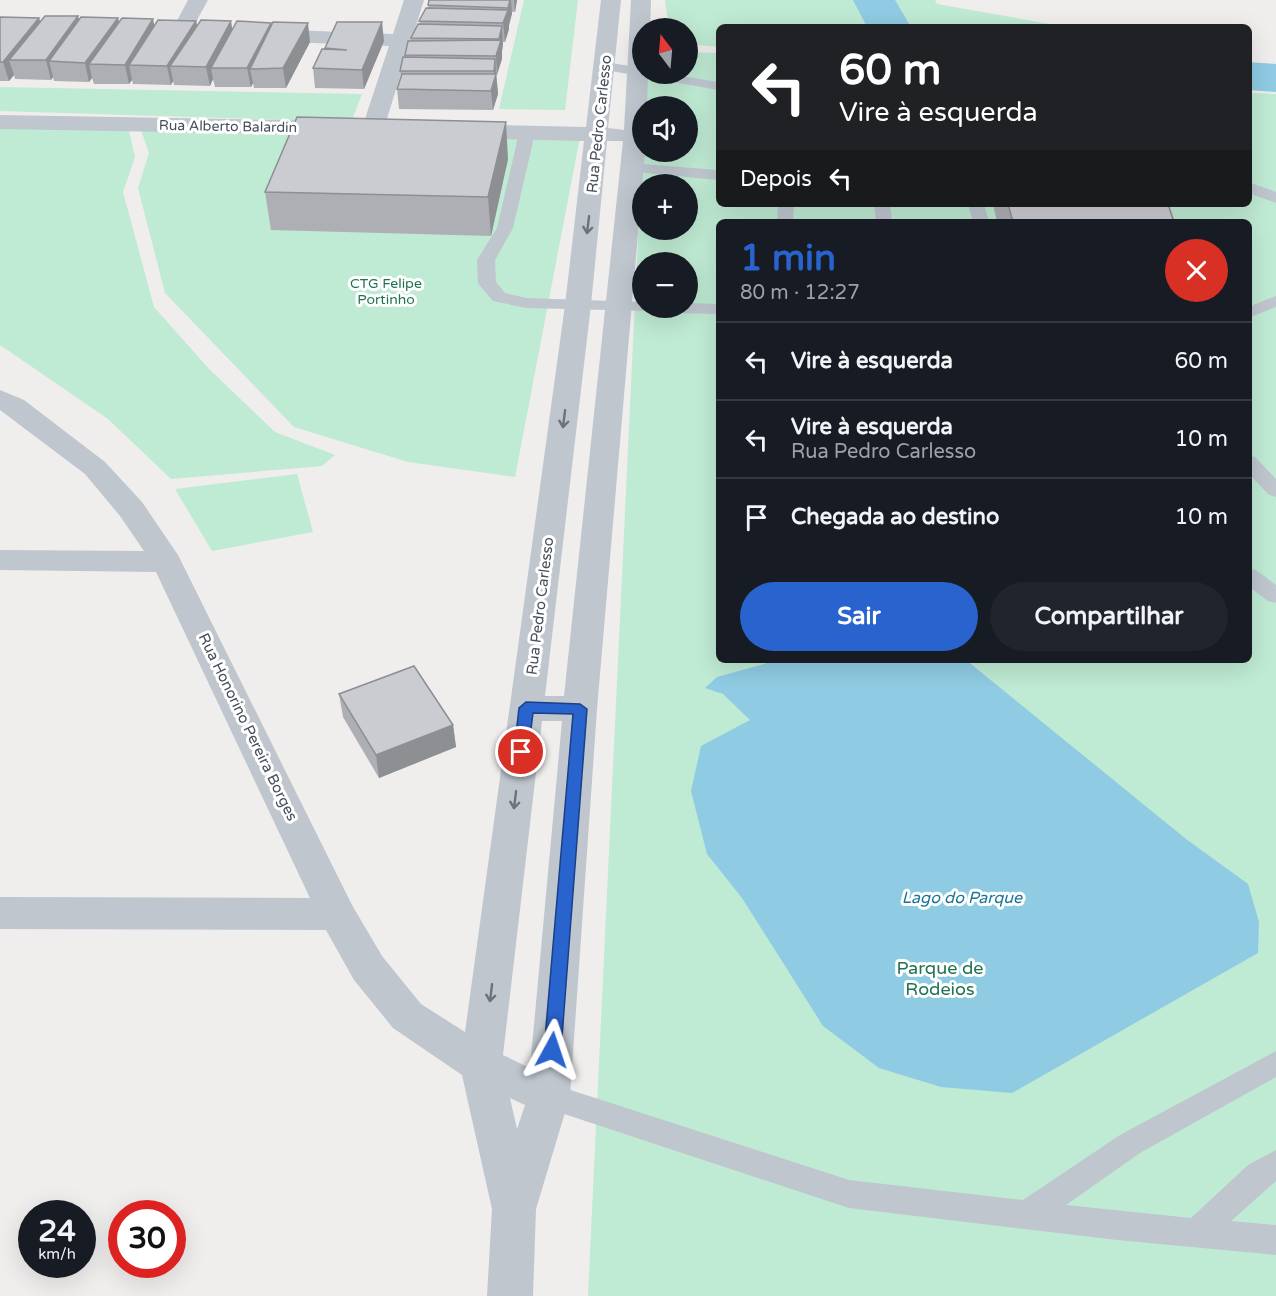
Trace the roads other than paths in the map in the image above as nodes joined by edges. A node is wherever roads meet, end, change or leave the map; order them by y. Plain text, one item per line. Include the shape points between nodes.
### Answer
1 (198, 0) edge
2 (414, 0) edge
3 (612, 0) edge
4 (641, 0) edge
5 (641, 18) edge
6 (158, 32) edge
7 (181, 32) junction
8 (204, 33) edge
9 (250, 34) edge
10 (400, 39) junction
11 (605, 66) junction
12 (632, 70) edge
13 (698, 82) edge
14 (716, 86) edge
15 (0, 122) edge
16 (373, 128) junction
17 (396, 129) edge
18 (444, 130) edge
19 (526, 133) junction
20 (598, 134) junction
21 (632, 135) edge
22 (632, 160) edge
23 (631, 168) junction
24 (716, 175) edge
25 (1252, 189) edge
26 (1276, 198) edge
27 (1276, 301) edge
28 (578, 305) junction
29 (630, 307) edge
30 (698, 309) edge
31 (716, 309) edge
32 (1252, 311) edge
33 (0, 398) edge
34 (1252, 465) edge
35 (1276, 491) edge
36 (0, 560) edge
37 (167, 562) junction
38 (1252, 578) edge
39 (1276, 596) edge
40 (526, 708) junction
41 (580, 709) junction
42 (0, 913) edge
43 (337, 914) junction
44 (1276, 1062) edge
45 (482, 1065) junction
46 (549, 1096) junction
47 (1276, 1164) edge
48 (514, 1209) junction
49 (1027, 1215) junction
50 (1198, 1232) junction
51 (1276, 1240) edge
52 (510, 1296) edge

1 - 7 street
2 - 10 street
3 - 11 street, Rua Pedro Carlesso
4 - 5 street, Rua Pedro Carlesso
6 - 7 street
7 - 8 street
9 - 10 street
10 - 16 street
11 - 12 lane
11 - 20 street, Rua Pedro Carlesso
13 - 14 lane
15 - 16 street, Rua Alberto Balardin
16 - 17 street, Rua Alberto Balardin
18 - 19 street
19 - 20 street
19 - 28 lane via 505,228 486,260 487,283 499,297 526,303
20 - 21 street
20 -> 28 street, Rua Pedro Carlesso
22 - 23 street, Rua Pedro Carlesso
23 - 24 lane
23 - 29 street, Rua Pedro Carlesso
25 - 26 lane
27 - 32 lane
28 - 29 lane
28 -> 40 street, Rua Pedro Carlesso
29 - 41 street, Rua Pedro Carlesso
30 - 31 lane
33 - 37 street, Rua Honorino Pereira Borges via 95,468 131,509
34 - 35 lane
36 - 37 street
37 - 43 street, Rua Honorino Pereira Borges
38 - 39 lane
40 - 41 street
40 -> 45 street, Rua Pedro Carlesso
41 - 46 street, Rua Pedro Carlesso
42 - 43 street
43 - 45 street, Rua Honorino Pereira Borges via 368,968 407,1016
44 - 49 lane via 1130,1144
45 - 46 street, Rua Honorino Pereira Borges
45 - 48 street, Rua Pedro Carlesso
46 - 48 street, Rua Pedro Carlesso
46 - 49 lane via 849,1194
47 - 50 lane via 1259,1174
48 - 52 street, Rua Pedro Carlesso
49 - 50 lane
50 - 51 lane

